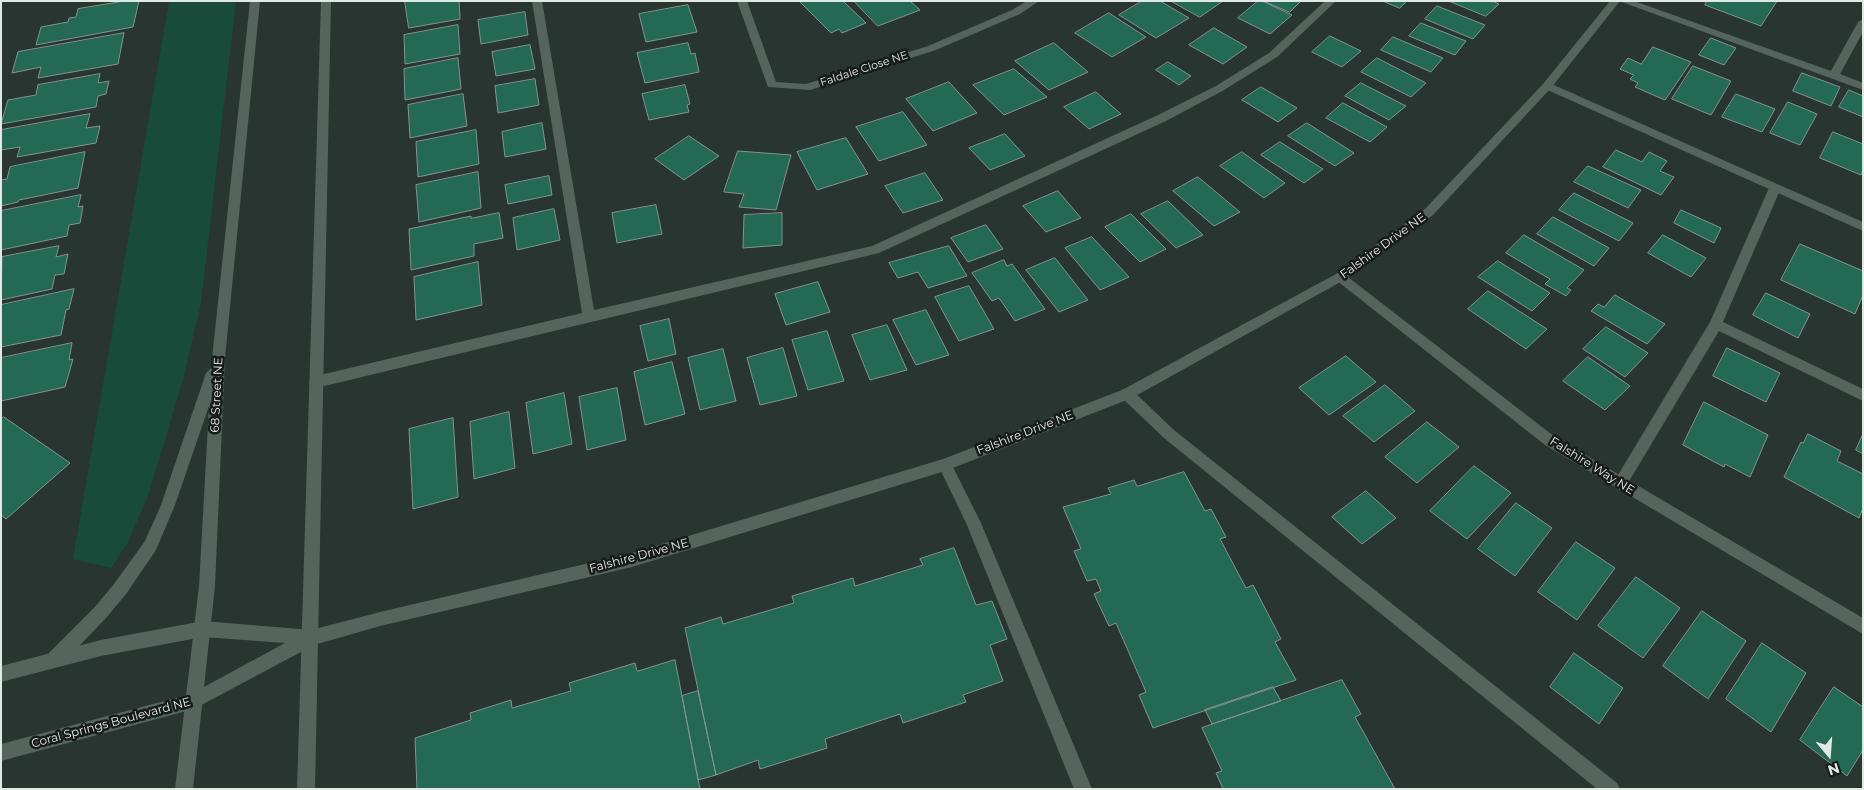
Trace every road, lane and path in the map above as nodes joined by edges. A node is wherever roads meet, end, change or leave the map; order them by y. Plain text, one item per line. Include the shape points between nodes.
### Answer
1 (255, 1) edge
2 (326, 1) edge
3 (537, 1) edge
4 (742, 1) edge
5 (1034, 1) edge
6 (1331, 1) edge
7 (1615, 1) edge
8 (1624, 1) edge
9 (1863, 22) edge
10 (1834, 76) junction
11 (1546, 86) junction
12 (1863, 86) edge
13 (1775, 188) junction
14 (1863, 226) edge
15 (1340, 277) junction
16 (589, 316) junction
17 (1716, 324) junction
18 (218, 358) junction
19 (316, 382) junction
20 (1127, 394) junction
21 (1863, 395) edge
22 (946, 465) junction
23 (1620, 484) junction
24 (1863, 627) edge
25 (203, 628) junction
26 (311, 638) junction
27 (55, 659) junction
28 (1, 674) edge
29 (194, 701) junction
30 (1, 753) edge
31 (184, 789) edge
32 (306, 789) edge
33 (1083, 789) edge
34 (1611, 789) edge

1 - 18 street, 68 Street NE
2 - 19 street
3 - 16 street
4 - 5 street, Faldale Close NE via 772,85 806,88 932,48
6 - 16 street via 1273,54 1220,88 1162,118 875,250
7 - 11 street, Falshire Drive NE
8 - 10 street
9 - 10 street
10 - 12 lane
11 - 13 street
11 - 15 street, Falshire Drive NE via 1429,212
13 - 14 street
13 - 17 street
15 - 20 street, Falshire Drive NE
15 - 23 street, Falshire Way NE via 1550,441
16 - 19 street
17 - 21 street
17 - 23 street
18 - 25 street, 68 Street NE
18 - 27 street via 151,546 100,613
19 - 26 street
20 - 22 street, Falshire Drive NE
20 - 34 street via 1170,434
22 - 26 street, Falshire Drive NE via 632,560
22 - 33 street via 974,523
23 - 24 street, Falshire Way NE
25 - 26 street
25 - 27 street
25 - 29 street, 68 Street NE
26 - 29 street, Coral Springs Boulevard NE
26 - 32 street
27 - 28 street
29 - 30 street, Coral Springs Boulevard NE
29 - 31 street, 68 Street NE

